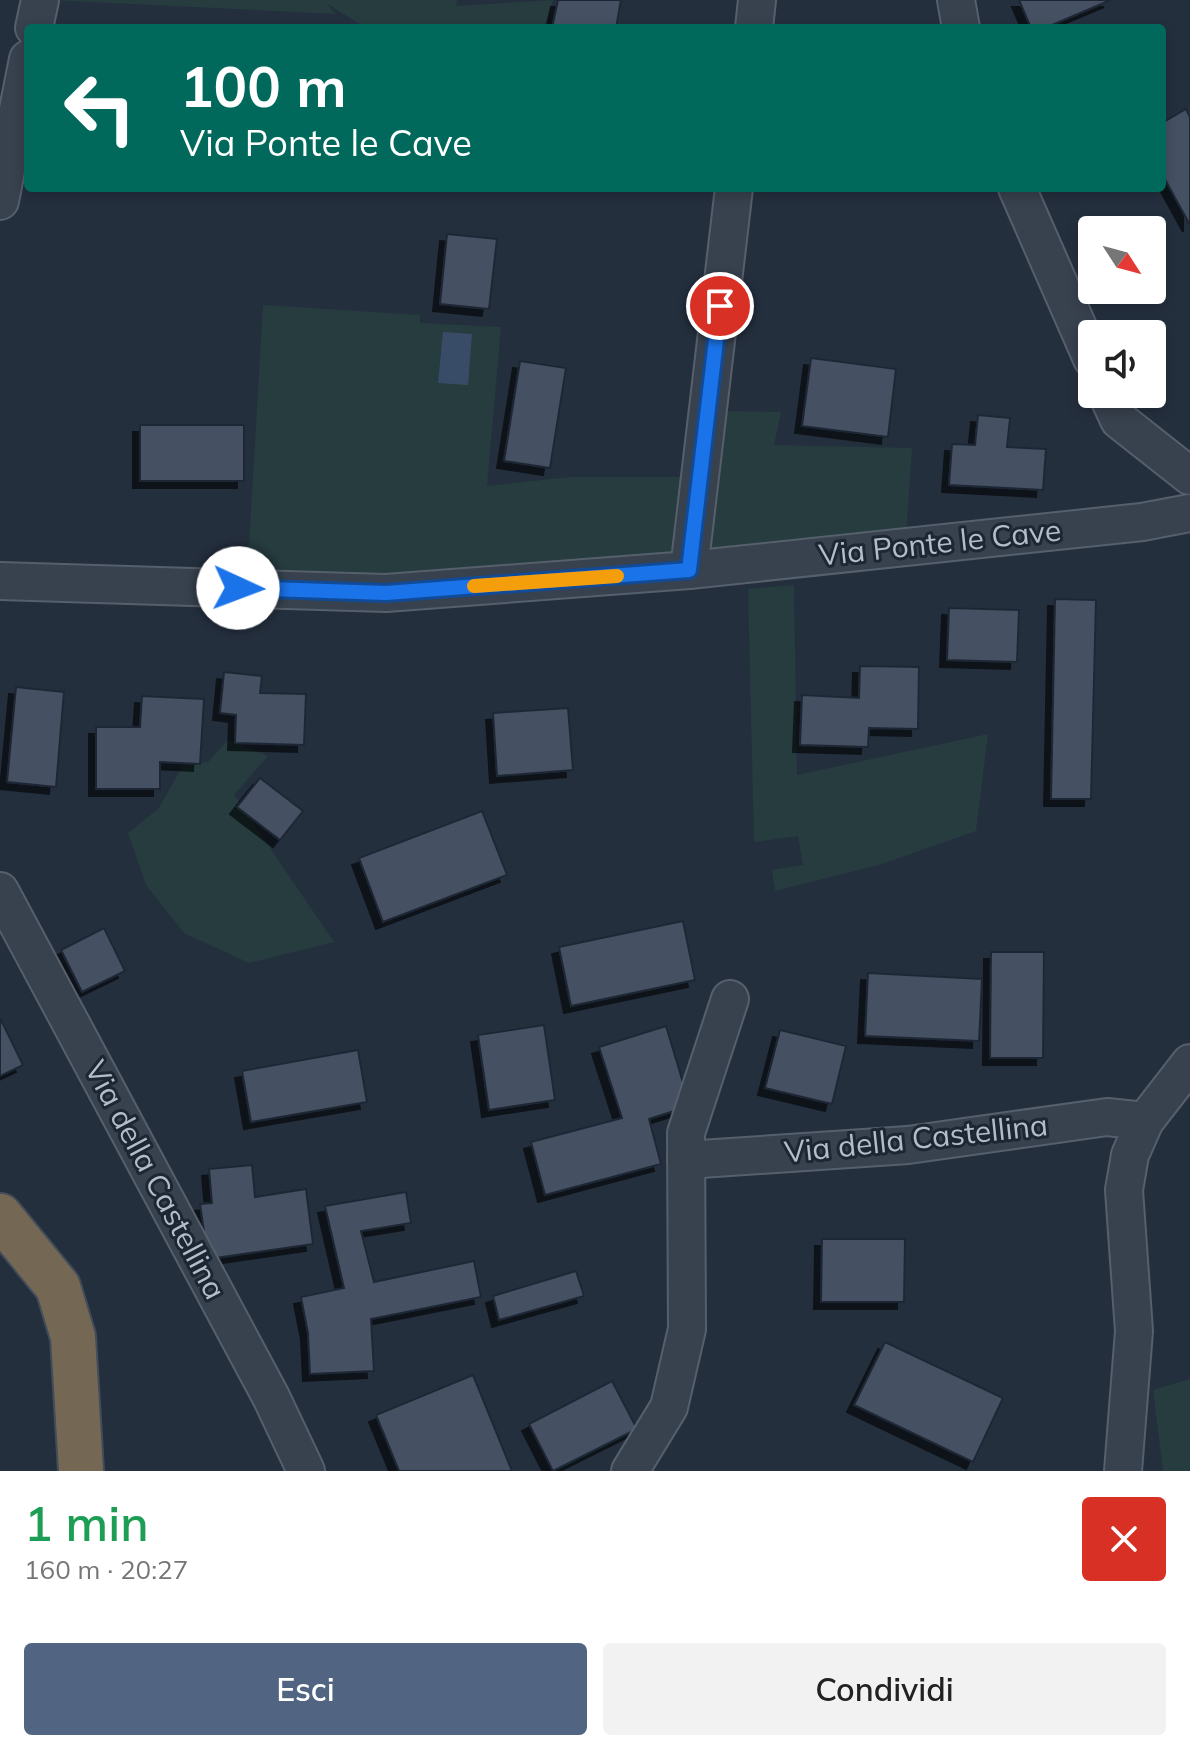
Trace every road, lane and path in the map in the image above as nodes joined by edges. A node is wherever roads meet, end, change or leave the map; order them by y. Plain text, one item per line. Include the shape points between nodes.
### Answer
1 (40, 0) edge
2 (757, 0) edge
3 (956, 0) edge
4 (35, 24) edge
5 (754, 24) edge
6 (960, 24) edge
7 (24, 79) edge
8 (734, 192) edge
9 (1019, 192) edge
10 (0, 201) edge
11 (1078, 327) edge
12 (1113, 408) edge
13 (1190, 476) edge
14 (1190, 513) edge
15 (689, 570) junction
16 (0, 581) edge
17 (0, 891) edge
18 (730, 999) dead end
19 (1190, 1063) edge
20 (1145, 1121) junction
21 (686, 1160) junction
22 (0, 1216) edge
23 (0, 1261) edge
24 (73, 1337) junction
25 (81, 1471) edge
26 (306, 1471) edge
27 (630, 1471) edge
28 (1123, 1471) edge

1 - 4 street
2 - 5 street
3 - 6 street
7 - 10 street
8 - 15 street
9 - 11 street
12 - 13 street via 1119,420
14 - 15 street, Via Ponte le Cave
15 - 16 street, Via Ponte le Cave via 386,593
17 - 26 street, Via della Castellina
18 - 21 street via 686,1133
19 - 20 street
20 - 21 street, Via della Castellina via 1107,1117 908,1145
20 - 28 street via 1130,1155 1124,1190 1134,1331
21 - 27 street via 687,1329 669,1407
22 - 24 highway via 58,1287
23 - 24 highway via 39,1291
24 - 25 highway

